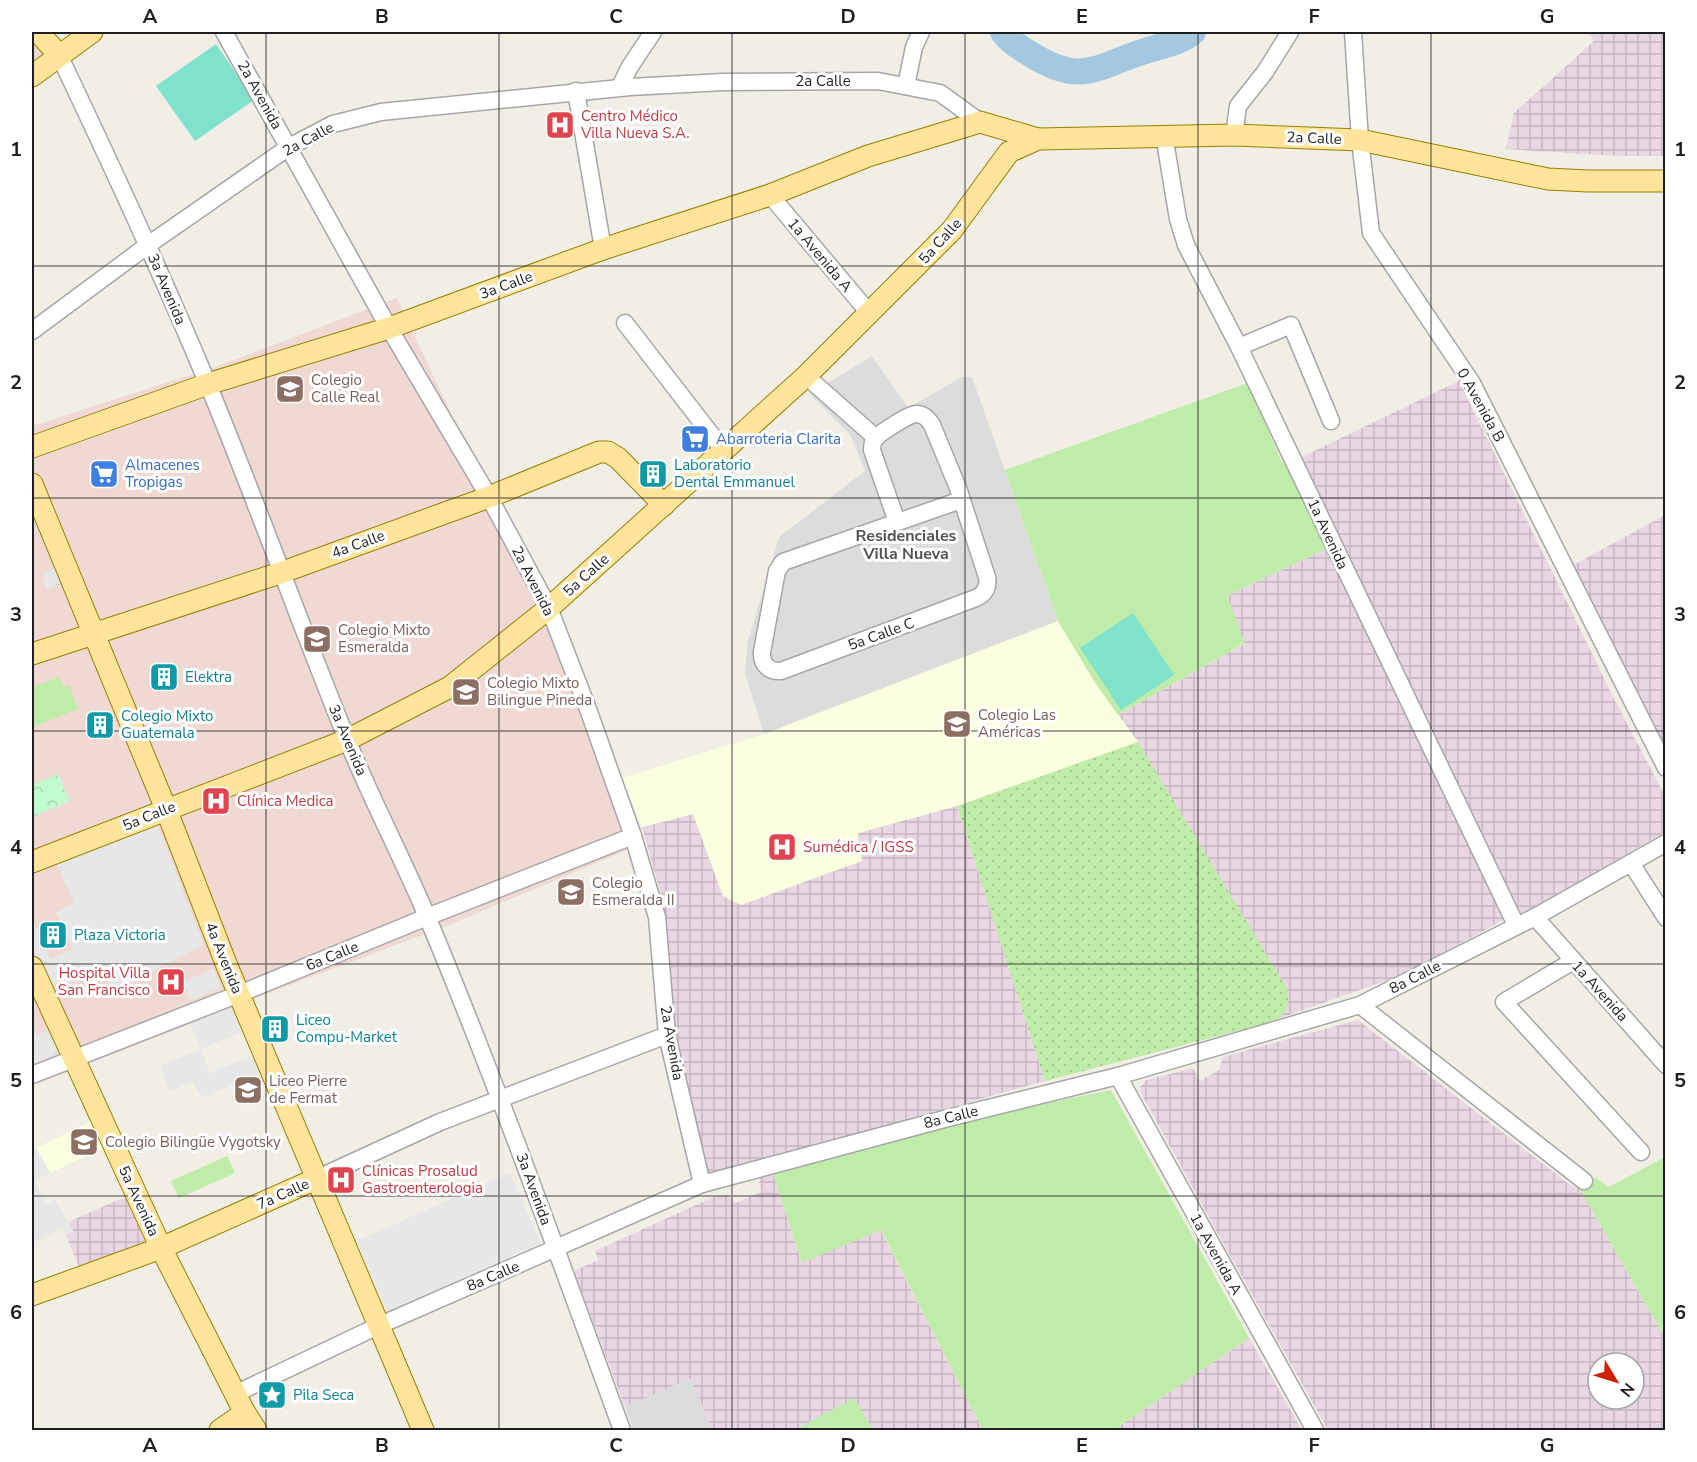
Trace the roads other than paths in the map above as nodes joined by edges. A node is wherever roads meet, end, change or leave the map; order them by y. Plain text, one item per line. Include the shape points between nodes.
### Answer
1 (38, 32) edge
2 (92, 32) edge
3 (224, 32) edge
4 (653, 32) edge
5 (921, 32) edge
6 (1290, 32) edge
7 (1353, 32) edge
8 (59, 56) junction
9 (32, 75) edge
10 (906, 86) junction
11 (620, 87) junction
12 (576, 91) junction
13 (989, 125) junction
14 (1164, 135) junction
15 (1234, 135) junction
16 (1038, 139) junction
17 (1360, 140) junction
18 (289, 147) junction
19 (1009, 152) junction
20 (1665, 181) edge
21 (770, 195) junction
22 (148, 245) junction
23 (603, 249) junction
24 (870, 314) junction
25 (625, 323) dead end
26 (389, 328) junction
27 (32, 331) edge
28 (1239, 347) junction
29 (806, 376) junction
30 (207, 384) junction
31 (1331, 421) dead end
32 (876, 438) junction
33 (32, 447) edge
34 (724, 451) junction
35 (32, 484) edge
36 (959, 493) junction
37 (489, 497) junction
38 (664, 505) junction
39 (897, 522) junction
40 (283, 572) junction
41 (549, 608) junction
42 (93, 632) junction
43 (32, 654) edge
44 (347, 740) junction
45 (1665, 768) edge
46 (165, 809) junction
47 (633, 836) junction
48 (1665, 843) edge
49 (32, 862) edge
50 (1631, 863) junction
51 (427, 917) junction
52 (1535, 917) junction
53 (1665, 918) edge
54 (1516, 926) junction
55 (1573, 961) junction
56 (32, 967) edge
57 (239, 994) junction
58 (1360, 1005) junction
59 (667, 1035) junction
60 (74, 1059) junction
61 (1665, 1065) edge
62 (32, 1075) edge
63 (1118, 1076) junction
64 (502, 1100) junction
65 (1641, 1152) dead end
66 (316, 1179) junction
67 (1584, 1181) dead end
68 (702, 1184) junction
69 (161, 1248) junction
70 (556, 1249) junction
71 (32, 1295) edge
72 (378, 1326) junction
73 (235, 1394) junction
74 (250, 1422) edge
75 (220, 1431) edge
76 (423, 1431) edge
77 (622, 1431) edge
78 (1315, 1431) edge

1 - 8 main road
2 - 8 main road
3 - 18 street, 2a Avenida
4 - 11 street
5 - 10 street
6 - 15 street via 1238,106
7 - 17 street, 0 Avenida B
8 - 9 main road
8 - 22 street, 3a Avenida
10 - 11 street, 2a Calle via 878,81 775,80
10 - 13 street, 2a Calle via 940,93
11 - 12 street, 2a Calle
12 - 18 street, 2a Calle via 381,112 333,124
12 - 23 street
13 - 16 main road, 2a Calle
13 - 19 main road via 1005,135
13 - 21 main road, 3a Calle via 868,156
14 - 15 main road, 2a Calle
14 - 16 main road, 2a Calle
14 - 28 street, 1a Avenida via 1186,245
15 - 17 main road, 2a Calle
16 - 19 main road, 5a Calle
17 - 20 main road, 2a Calle via 1548,179
17 - 45 street, 0 Avenida B via 1371,233 1472,383
18 - 22 street, 2a Calle
18 - 26 street, 2a Avenida
19 - 24 main road, 5a Calle via 952,230
21 - 23 main road, 3a Calle
21 - 24 street, 1a Avenida A
22 - 27 street, 2a Calle
22 - 30 street, 3a Avenida
23 - 26 main road, 3a Calle
24 - 29 main road, 5a Calle
25 - 34 street
26 - 30 main road, 3a Calle
26 - 37 street, 2a Avenida
28 - 31 street via 1291,325
28 - 54 street, 1a Avenida
29 - 32 street
29 - 34 main road, 5a Calle
30 - 33 main road, 3a Calle
30 - 40 street, 3a Avenida
32 - 36 street via 910,415 921,414 932,425
32 - 39 street via 872,450
34 - 38 main road, 5a Calle
35 - 42 main road, 4a Avenida
36 - 39 street
36 - 39 street, 5a Calle C via 987,577 987,588 981,596 781,671 770,670 763,662 762,652 777,571 783,562
37 - 38 main road, 4a Calle via 603,452 618,458
37 - 40 main road, 4a Calle
37 - 41 street, 2a Avenida
38 - 41 main road, 5a Calle
40 - 42 main road, 4a Calle
40 - 44 street, 3a Avenida
41 - 44 main road, 5a Calle via 450,687
41 - 47 street, 2a Avenida
42 - 43 main road, 4a Calle
42 - 46 main road, 4a Avenida
44 - 46 main road, 5a Calle
44 - 51 street, 3a Avenida
46 - 49 main road, 5a Calle
46 - 57 main road, 4a Avenida
47 - 51 street, 6a Calle
47 - 59 street, 2a Avenida via 657,917
48 - 50 street, 8a Calle
50 - 52 street, 8a Calle
50 - 53 street
51 - 57 street, 6a Calle
51 - 64 street, 3a Avenida
52 - 54 street, 8a Calle
52 - 55 street, 1a Avenida
54 - 58 street, 8a Calle
55 - 61 street, 1a Avenida
55 - 65 street via 1504,1002
56 - 60 main road, 5a Avenida
57 - 60 street, 6a Calle
57 - 66 main road, 4a Avenida
58 - 63 street, 8a Calle
58 - 67 street
59 - 64 street, 7a Calle
59 - 68 street, 2a Avenida
60 - 62 street, 6a Calle
60 - 69 main road, 5a Avenida
63 - 68 street, 8a Calle
63 - 78 street, 1a Avenida A
64 - 66 street, 7a Calle via 440,1122
64 - 70 street, 3a Avenida
66 - 69 main road, 7a Calle
66 - 72 main road, 4a Avenida
68 - 70 street, 8a Calle
69 - 71 main road, 7a Calle
69 - 73 main road, 5a Avenida
70 - 72 street, 8a Calle
70 - 77 street, 3a Avenida
72 - 73 street, 8a Calle
72 - 76 main road, 4a Avenida
73 - 74 main road, 5a Avenida
74 - 75 main road

